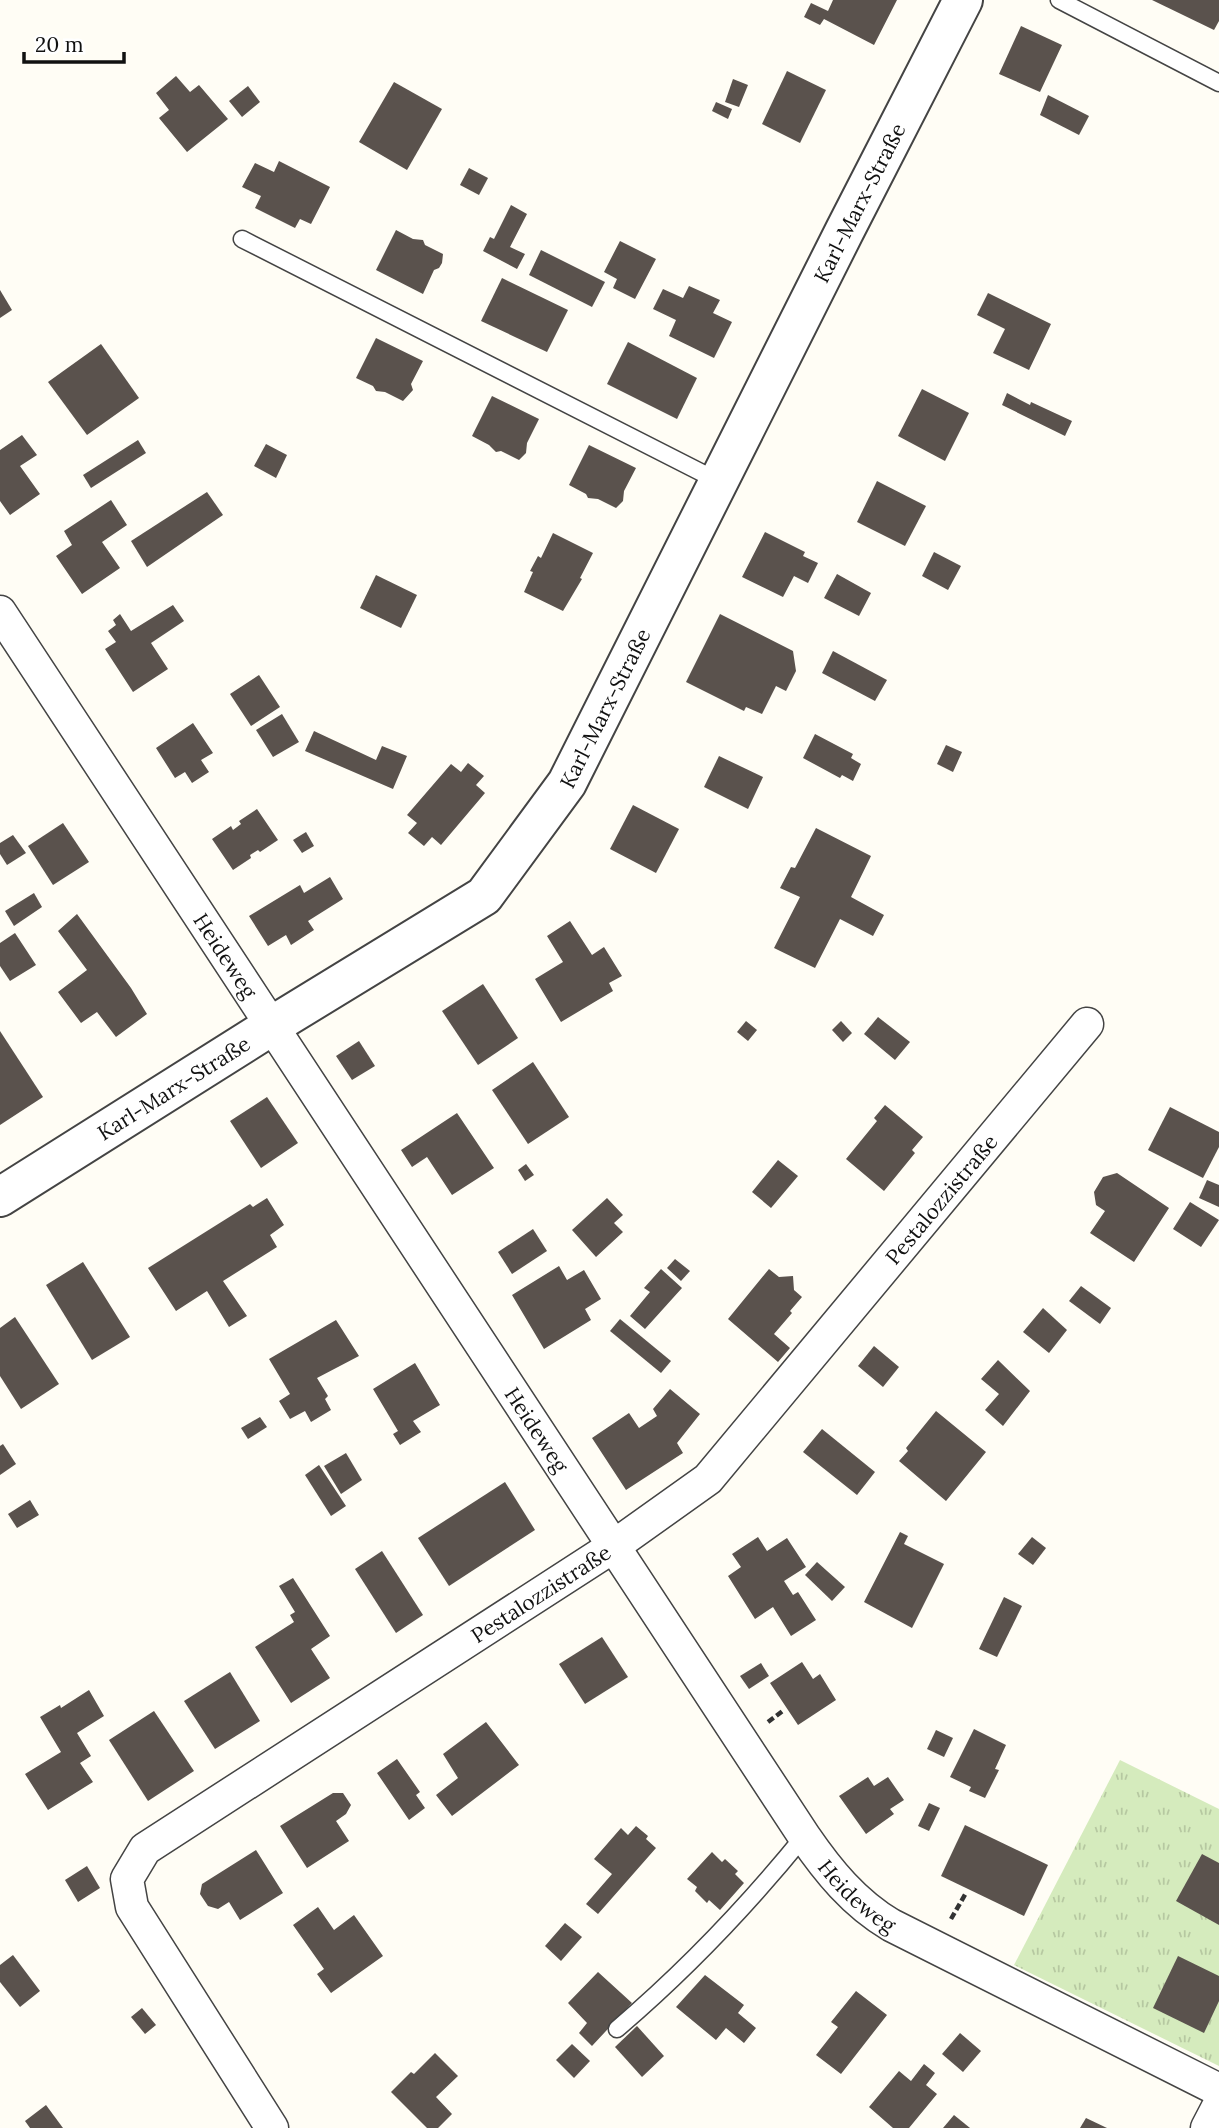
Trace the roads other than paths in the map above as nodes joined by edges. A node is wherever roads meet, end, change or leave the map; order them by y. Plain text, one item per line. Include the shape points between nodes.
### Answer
1 (963, 0) edge
2 (1059, 0) edge
3 (1219, 83) edge
4 (242, 239) dead end
5 (720, 482) junction
6 (0, 612) edge
7 (1087, 1024) dead end
8 (272, 1025) junction
9 (0, 1198) edge
10 (614, 1546) junction
11 (804, 1836) junction
12 (617, 2029) dead end
13 (1219, 2090) edge
14 (1219, 2105) edge
15 (272, 2128) edge
16 (1208, 2128) edge

1 - 5 street, Karl-Marx-Straße
2 - 3 lane
4 - 5 lane
5 - 8 street, Karl-Marx-Straße via 568,783 484,896
6 - 8 street, Heideweg
7 - 10 street, Pestalozzistraße via 708,1479
8 - 9 street, Karl-Marx-Straße
8 - 10 street, Heideweg
10 - 11 street, Heideweg
10 - 15 street, Pestalozzistraße via 145,1849 127,1879 132,1907
11 - 12 lane via 687,1966
11 - 13 street, Heideweg via 836,1880 878,1917
14 - 16 street

